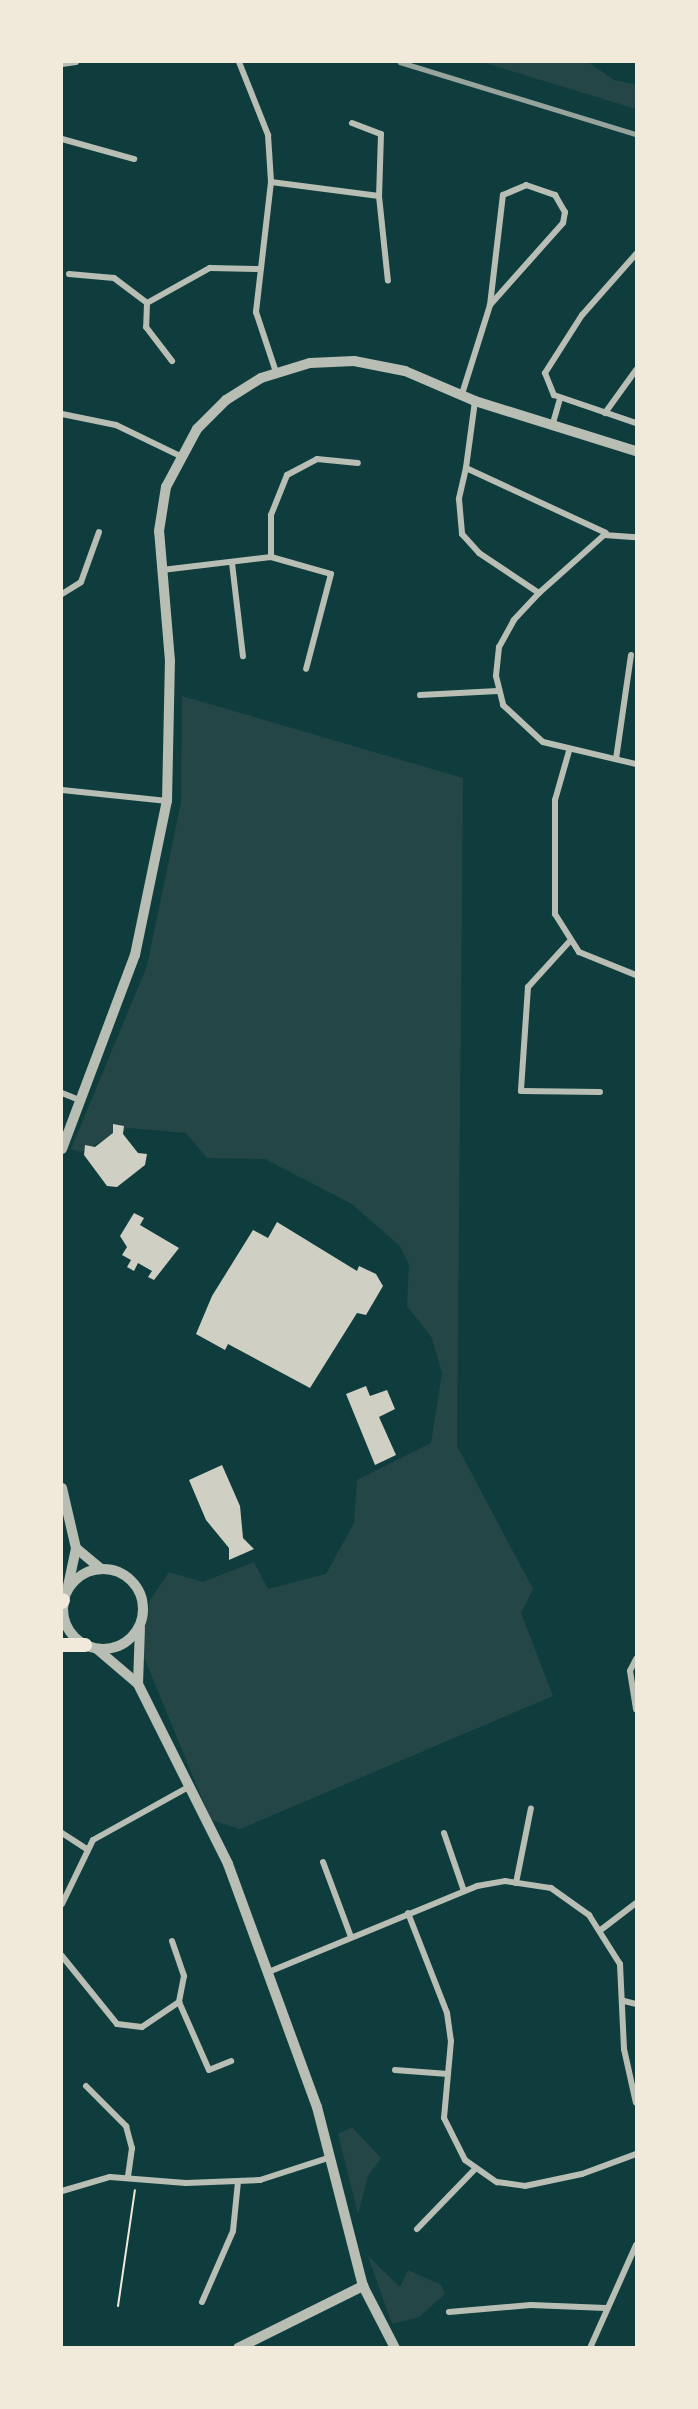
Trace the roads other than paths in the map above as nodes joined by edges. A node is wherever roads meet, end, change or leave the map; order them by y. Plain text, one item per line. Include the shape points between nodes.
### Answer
1 (76, 62) edge
2 (239, 62) edge
3 (62, 64) edge
4 (352, 123) dead end
5 (62, 139) edge
6 (134, 159) dead end
7 (271, 182) junction
8 (380, 196) junction
9 (636, 254) edge
10 (259, 269) junction
11 (69, 274) dead end
12 (388, 281) dead end
13 (147, 303) junction
14 (490, 305) junction
15 (172, 361) dead end
16 (636, 370) edge
17 (276, 372) junction
18 (462, 394) junction
19 (557, 397) junction
20 (475, 401) junction
21 (605, 413) junction
22 (62, 414) edge
23 (552, 423) junction
24 (636, 423) edge
25 (636, 451) edge
26 (180, 456) junction
27 (358, 463) dead end
28 (466, 468) junction
29 (99, 532) dead end
30 (606, 533) junction
31 (636, 537) edge
32 (271, 557) junction
33 (232, 563) junction
34 (161, 570) junction
35 (539, 593) junction
36 (62, 594) edge
37 (631, 655) dead end
38 (243, 656) dead end
39 (306, 669) dead end
40 (498, 691) junction
41 (420, 695) dead end
42 (570, 751) junction
43 (616, 759) junction
44 (636, 764) edge
45 (62, 790) edge
46 (167, 801) junction
47 (569, 942) junction
48 (636, 975) edge
49 (600, 1092) dead end
50 (62, 1093) edge
51 (79, 1100) junction
52 (62, 1149) edge
53 (62, 1488) edge
54 (76, 1548) junction
55 (100, 1568) junction
56 (64, 1597) edge
57 (141, 1623) junction
58 (62, 1645) edge
59 (91, 1647) junction
60 (636, 1659) edge
61 (138, 1684) junction
62 (636, 1710) edge
63 (191, 1786) junction
64 (531, 1808) dead end
65 (62, 1833) edge
66 (444, 1833) dead end
67 (87, 1850) junction
68 (323, 1862) dead end
69 (516, 1883) junction
70 (464, 1891) junction
71 (636, 1903) edge
72 (62, 1904) edge
73 (408, 1913) junction
74 (602, 1929) junction
75 (351, 1937) junction
76 (172, 1941) dead end
77 (62, 1956) edge
78 (271, 1971) junction
79 (624, 2001) junction
80 (179, 2002) junction
81 (636, 2004) edge
82 (231, 2061) dead end
83 (395, 2070) dead end
84 (448, 2074) junction
85 (86, 2086) dead end
86 (636, 2103) edge
87 (636, 2154) edge
88 (331, 2157) junction
89 (475, 2169) junction
90 (128, 2178) junction
91 (238, 2182) junction
92 (62, 2191) edge
93 (417, 2229) dead end
94 (636, 2246) edge
95 (363, 2286) junction
96 (202, 2302) dead end
97 (606, 2308) junction
98 (448, 2312) dead end
99 (238, 2348) edge
100 (395, 2348) edge
101 (590, 2348) edge

1 - 3 street
2 - 7 street via 265,120
4 - 8 street via 381,134
5 - 6 street
7 - 8 street
7 - 10 street
8 - 12 street
9 - 19 street via 552,355 545,380
10 - 13 street via 210,268
10 - 17 street via 258,326
11 - 13 street via 114,278
13 - 15 street via 146,327
14 - 14 street via 503,195 519,185 550,192 563,205 563,223
14 - 18 street
16 - 21 street
17 - 18 street via 310,363 354,361 405,371
17 - 26 street via 216,408
18 - 20 street
19 - 21 street
19 - 23 street
20 - 23 street
20 - 28 street
21 - 24 street
22 - 26 street via 116,425
23 - 25 street
26 - 34 street via 160,517
27 - 32 street via 317,459 287,475 272,515
28 - 30 street
28 - 35 street via 459,499 462,534 478,553
29 - 36 street via 81,582
30 - 31 street
30 - 35 street
32 - 33 street
32 - 39 street via 331,574
33 - 34 street
33 - 38 street
34 - 46 street via 170,661
35 - 40 street via 501,641
37 - 43 street
40 - 41 street
40 - 42 street via 524,730
42 - 43 street
42 - 47 street via 556,791 553,898
43 - 44 street
45 - 46 street
46 - 51 street via 135,955
47 - 48 street via 595,960
47 - 49 street via 528,987 521,1091
50 - 51 street
51 - 52 street
53 - 54 street
54 - 55 street
54 - 56 street
55 - 56 street via 87,1571
55 - 57 street via 116,1570 138,1589
56 - 59 street via 66,1626
57 - 59 street via 118,1646
57 - 61 street
58 - 59 highway
59 - 61 street
60 - 62 street via 630,1671
61 - 63 street
63 - 67 street via 114,1824
63 - 78 street
64 - 69 street
65 - 67 street
66 - 70 street
67 - 72 street
68 - 75 street
69 - 70 street
69 - 74 street via 551,1888
70 - 73 street
71 - 74 street
73 - 75 street
73 - 84 street via 447,2013
74 - 79 street via 620,1964
75 - 78 street
76 - 80 street via 184,1976
77 - 80 street via 117,2024 152,2024
78 - 88 street
79 - 81 street
79 - 86 street via 624,2049
80 - 82 street via 209,2070
83 - 84 street
84 - 89 street via 447,2129
85 - 90 street via 126,2126 132,2148
87 - 89 street via 582,2174 525,2186 497,2182
88 - 91 street
88 - 95 street
89 - 93 street
90 - 91 street
90 - 92 street via 92,2180
91 - 96 street via 233,2231
94 - 97 street
95 - 99 street
95 - 100 street
97 - 98 street via 531,2305
97 - 101 street

